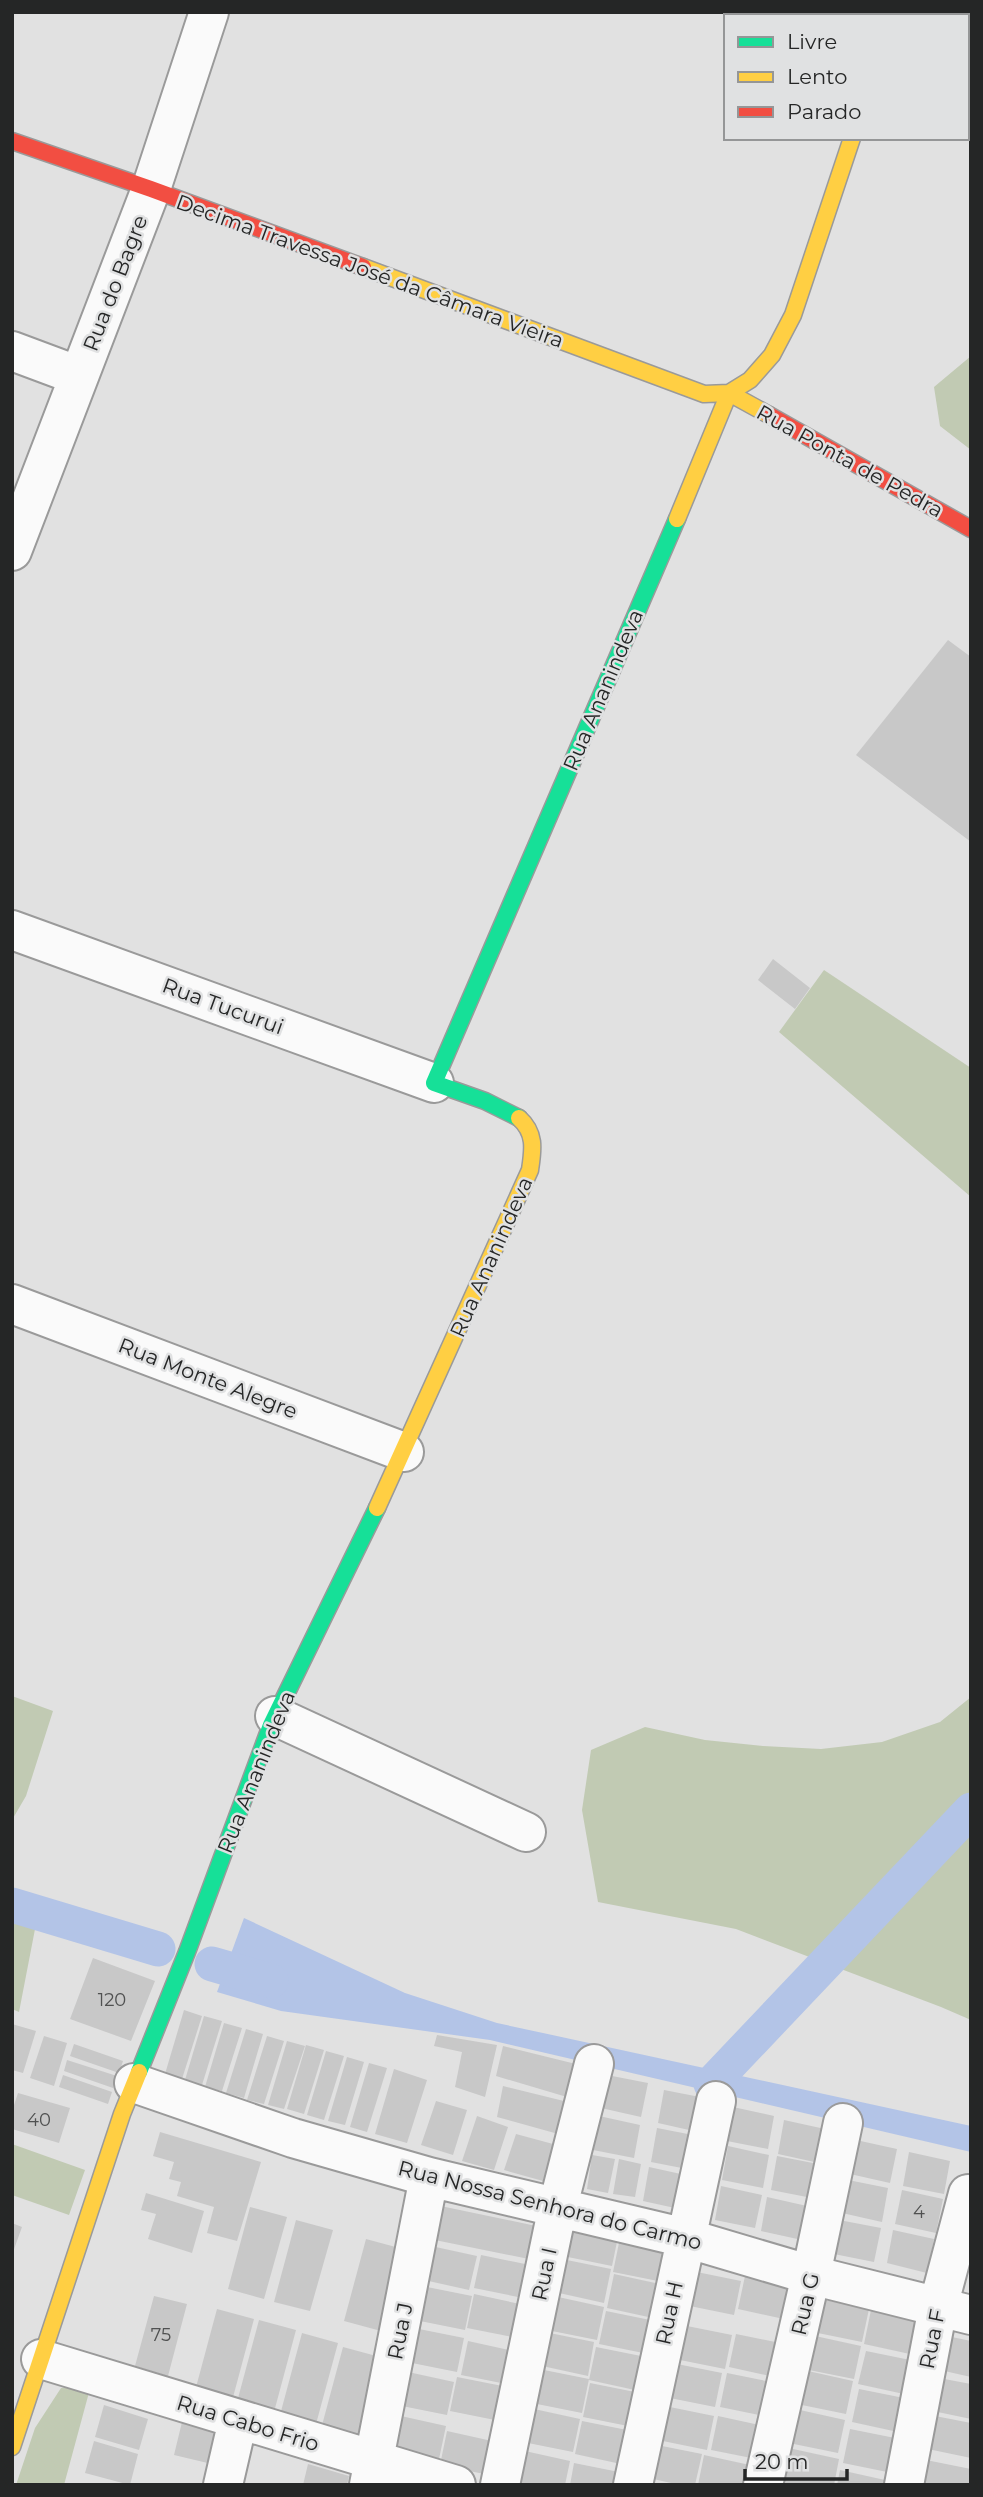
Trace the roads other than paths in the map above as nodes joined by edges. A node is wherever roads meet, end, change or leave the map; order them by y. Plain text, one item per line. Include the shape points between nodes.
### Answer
1 (209, 12) edge
2 (851, 140) edge
3 (12, 141) edge
4 (151, 189) junction
5 (12, 351) edge
6 (79, 376) junction
7 (729, 393) junction
8 (971, 529) edge
9 (12, 551) edge
10 (12, 930) edge
11 (434, 1083) junction
12 (12, 1304) edge
13 (404, 1452) junction
14 (275, 1716) junction
15 (526, 1832) dead end
16 (594, 2064) dead end
17 (134, 2083) junction
18 (716, 2101) dead end
19 (843, 2123) dead end
20 (429, 2176) junction
21 (968, 2194) dead end
22 (558, 2206) junction
23 (686, 2238) junction
24 (811, 2275) junction
25 (954, 2311) edge
26 (41, 2359) junction
27 (238, 2420) junction
28 (12, 2447) edge
29 (372, 2473) edge
30 (223, 2485) edge
31 (456, 2485) edge
32 (500, 2485) edge
33 (633, 2485) edge
34 (763, 2485) edge
35 (904, 2485) edge

1 - 4 street, Rua do Bagre
2 - 7 street via 793,315 772,355 750,380
3 - 4 street, Decima Travessa José da Câmara Vieira
4 - 6 street, Rua do Bagre
4 - 7 street, Decima Travessa José da Câmara Vieira via 704,394
5 - 6 street
6 - 9 street, Rua do Bagre
7 - 8 street, Rua Ponta de Pedra
7 - 11 street, Rua Ananindeva
10 - 11 street, Rua Tucurui
11 - 13 street, Rua Ananindeva via 511,1112 528,1125 534,1145 530,1170
12 - 13 street, Rua Monte Alegre
13 - 14 street, Rua Ananindeva
14 - 15 street
14 - 17 street, Rua Ananindeva
16 - 22 street, Rua I
17 - 20 street, Rua Nossa Senhora do Carmo via 293,2138
17 - 26 street, Rua Ananindeva
18 - 23 street, Rua H
19 - 24 street, Rua G
20 - 22 street, Rua Nossa Senhora do Carmo
20 - 29 street, Rua J
21 - 25 street, Rua F
22 - 23 street, Rua Nossa Senhora do Carmo
22 - 32 street, Rua I
23 - 24 street, Rua Nossa Senhora do Carmo
23 - 33 street, Rua H
24 - 25 street, Rua Nossa Senhora do Carmo
24 - 34 street, Rua G
25 - 35 street, Rua F
26 - 27 street, Rua Cabo Frio
26 - 28 street, Rua Ananindeva
27 - 29 street, Rua Cabo Frio
27 - 30 street
29 - 31 street, Rua Cabo Frio

